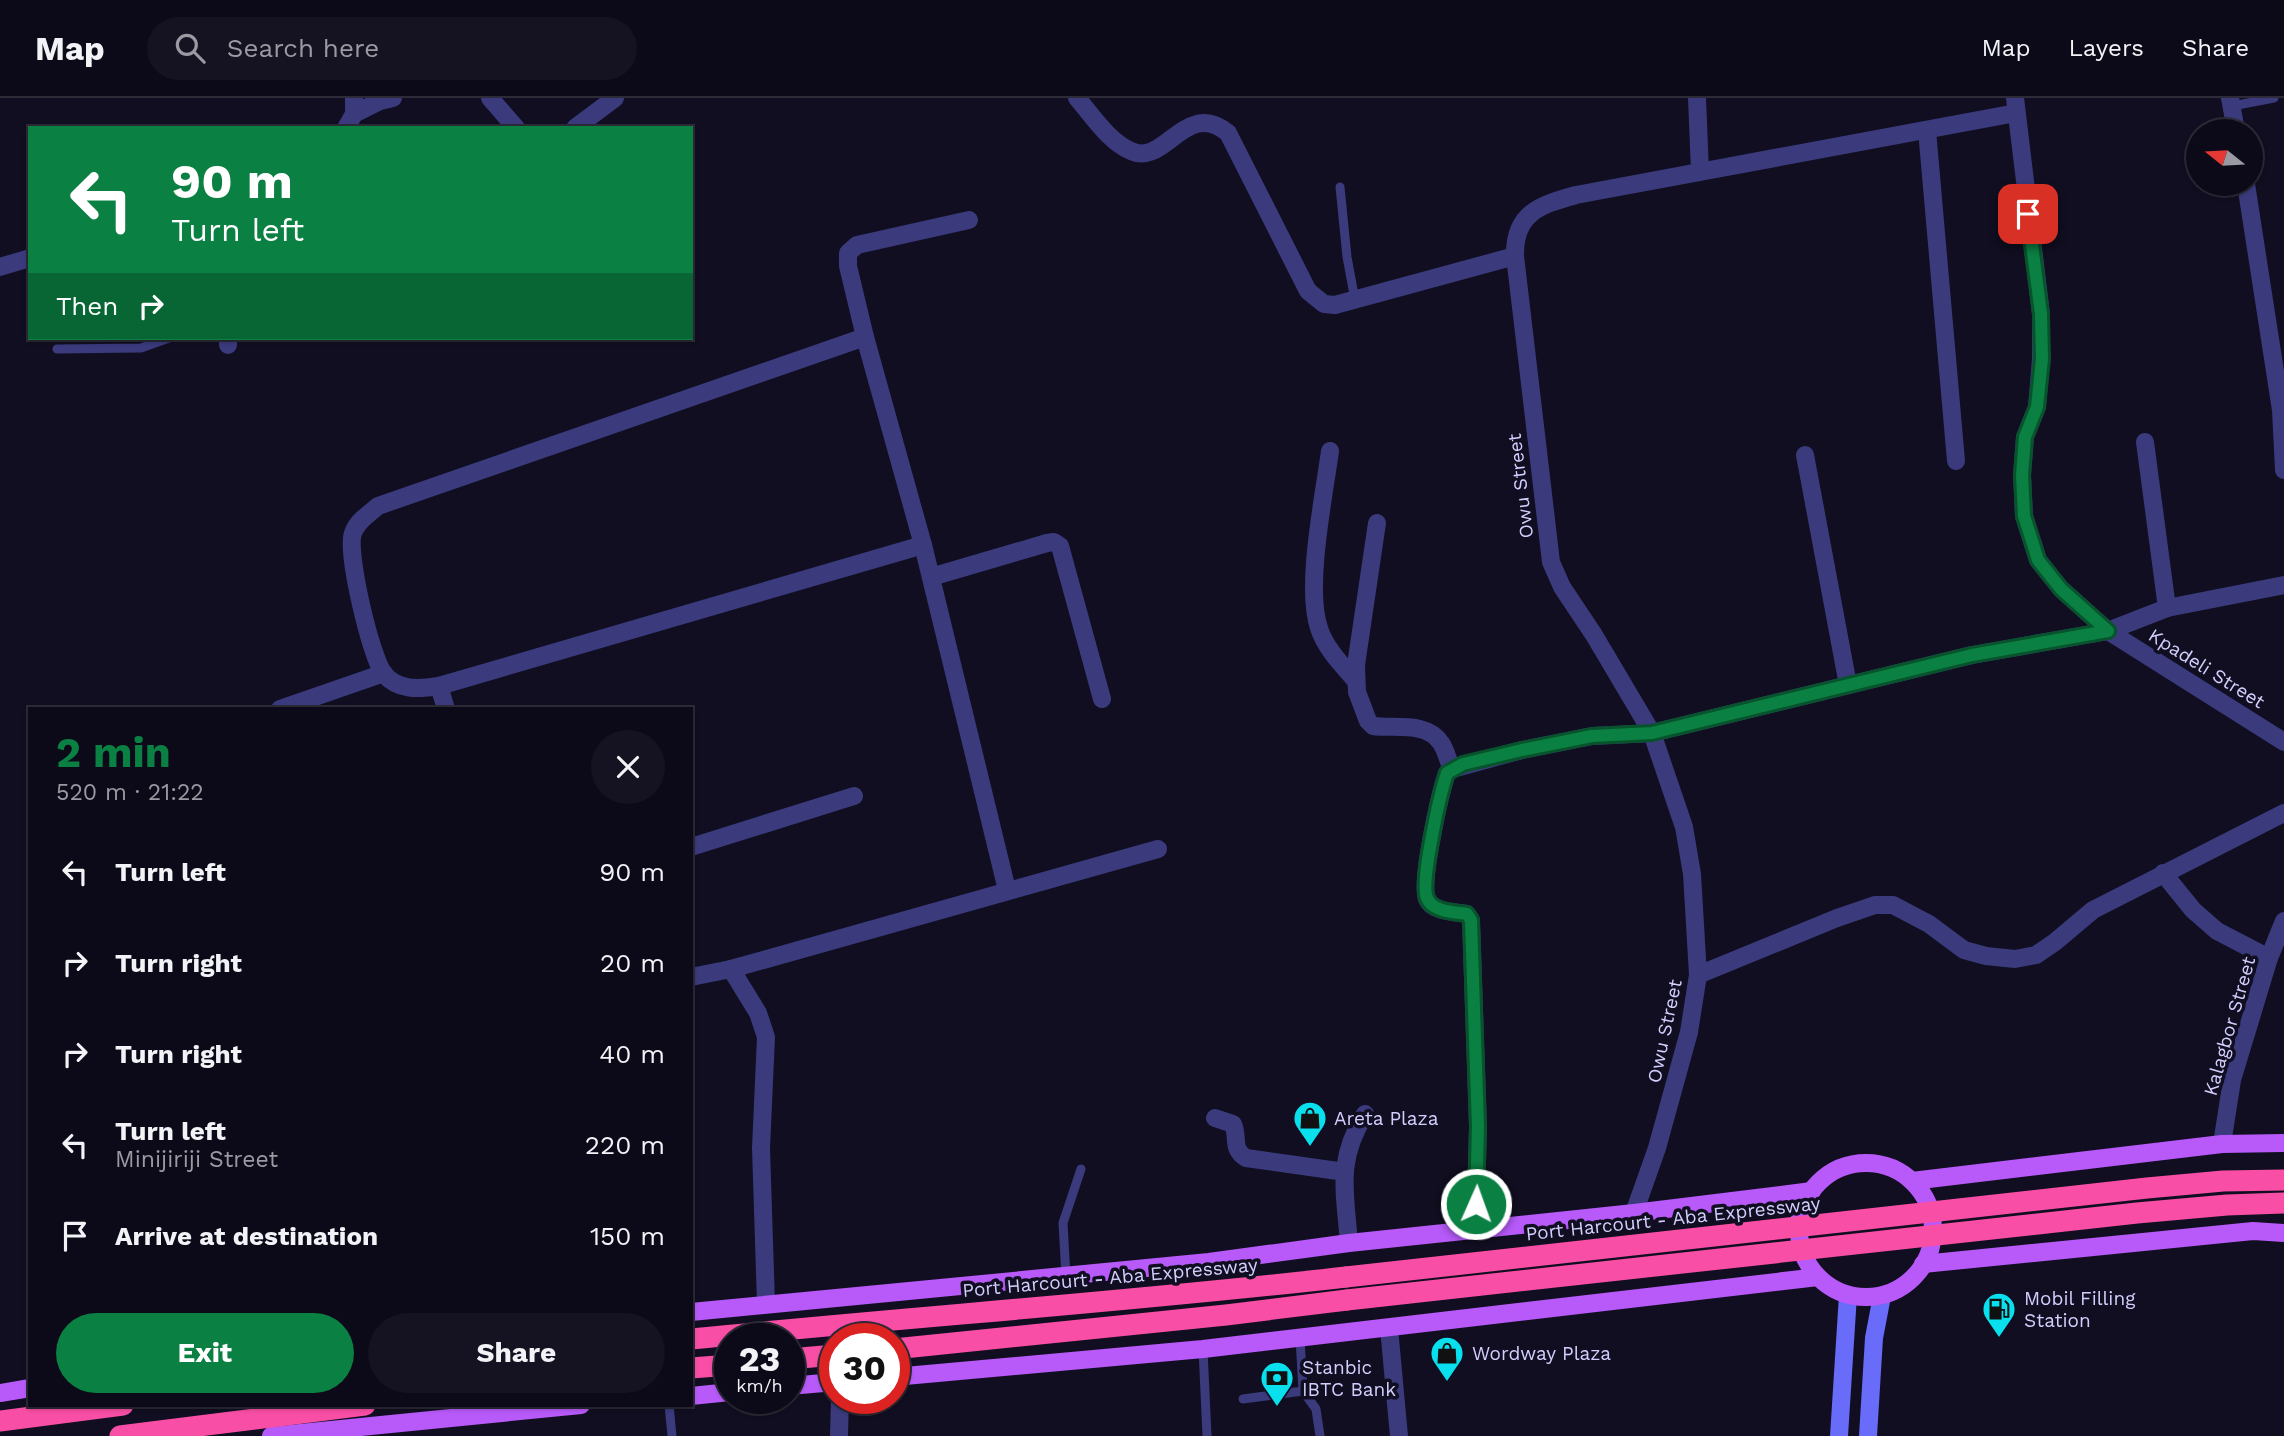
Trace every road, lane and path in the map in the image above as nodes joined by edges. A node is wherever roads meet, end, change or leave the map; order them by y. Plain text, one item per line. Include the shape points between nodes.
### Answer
1 (393, 98) edge
2 (490, 98) edge
3 (615, 98) edge
4 (1697, 98) edge
5 (2274, 98) edge
6 (1082, 100) edge
7 (2231, 102) edge
8 (2015, 106) edge
9 (351, 113) edge
10 (514, 126) edge
11 (578, 126) edge
12 (1927, 130) junction
13 (1700, 172) junction
14 (1340, 187) dead end
15 (2248, 196) edge
16 (969, 220) dead end
17 (1515, 256) junction
18 (28, 259) edge
19 (0, 267) edge
20 (1355, 300) junction
21 (865, 337) junction
22 (163, 340) edge
23 (58, 349) dead end
24 (2145, 442) dead end
25 (1330, 451) dead end
26 (1805, 455) dead end
27 (1956, 461) dead end
28 (2284, 470) edge
29 (1377, 523) dead end
30 (923, 545) junction
31 (931, 577) junction
32 (2284, 585) edge
33 (2167, 608) junction
34 (2108, 631) junction
35 (384, 673) junction
36 (1356, 681) junction
37 (1847, 685) junction
38 (439, 686) junction
39 (1102, 699) dead end
40 (286, 707) edge
41 (445, 707) edge
42 (1652, 733) junction
43 (2284, 742) edge
44 (1452, 769) junction
45 (854, 796) dead end
46 (2284, 813) edge
47 (693, 846) edge
48 (1158, 849) dead end
49 (2163, 873) junction
50 (1007, 890) junction
51 (2284, 921) edge
52 (2269, 958) junction
53 (731, 969) junction
54 (1698, 975) junction
55 (693, 977) edge
56 (1366, 1114) dead end
57 (1215, 1118) dead end
58 (2284, 1143) edge
59 (2222, 1144) junction
60 (1081, 1169) dead end
61 (1345, 1172) junction
62 (2284, 1180) edge
63 (1912, 1181) junction
64 (1811, 1191) junction
65 (2284, 1203) edge
66 (1634, 1213) junction
67 (1475, 1229) junction
68 (2284, 1233) edge
69 (1349, 1243) junction
70 (1923, 1264) junction
71 (1066, 1277) junction
72 (1818, 1278) junction
73 (1848, 1295) junction
74 (1882, 1296) junction
75 (766, 1304) junction
76 (693, 1312) edge
77 (1389, 1328) junction
78 (1300, 1338) junction
79 (693, 1339) edge
80 (910, 1347) edge
81 (1203, 1349) junction
82 (714, 1366) edge
83 (693, 1368) edge
84 (910, 1376) edge
85 (28, 1388) edge
86 (1303, 1391) junction
87 (0, 1393) edge
88 (714, 1394) edge
89 (693, 1396) edge
90 (1243, 1399) dead end
91 (109, 1407) edge
92 (556, 1407) edge
93 (669, 1407) edge
94 (840, 1414) edge
95 (0, 1422) edge
96 (370, 1422) edge
97 (120, 1436) edge
98 (271, 1436) edge
99 (672, 1436) edge
100 (839, 1436) edge
101 (1207, 1436) edge
102 (1320, 1436) edge
103 (1399, 1436) edge
104 (1839, 1436) edge
105 (1868, 1436) edge

1 - 9 street
2 - 10 street
3 - 11 street
4 - 13 street
5 - 7 lane
6 - 20 street via 1115,140 1134,153 1153,150 1199,122 1219,125 1228,133 1308,290 1324,304
8 - 12 street, Owu Street
8 - 34 street, Kpadeli Street via 2041,314 2042,359 2037,407 2025,437 2024,516 2038,560 2061,589
12 - 13 street, Owu Street
12 - 27 street
13 - 17 street, Owu Street via 1548,203 1521,223
14 - 20 lane
15 - 28 street via 2281,410
16 - 21 street via 858,245 848,253
17 - 20 street
17 - 42 street, Owu Street via 1551,562
18 - 19 street
21 - 30 street
21 - 35 street via 378,506 352,534 351,558 374,654
22 - 23 lane via 141,348
24 - 33 street
25 - 36 street via 1315,571 1315,615 1319,632
26 - 37 street
29 - 36 street
30 - 31 street
30 - 38 street
31 - 39 street via 1047,543 1060,546
31 - 50 street
32 - 33 street
33 - 34 street
34 - 37 street via 1972,655
34 - 43 street, Kpadeli Street
35 - 38 street via 408,688
35 - 40 street
36 - 44 street via 1373,726 1429,731 1441,742
37 - 42 street
38 - 41 street
42 - 44 street via 1592,736
42 - 54 street, Owu Street via 1684,827 1692,874
44 - 67 street via 1435,817 1426,898 1432,905 1467,914 1471,920 1478,1127
45 - 47 street
46 - 49 street
48 - 50 street
49 - 52 street via 2217,932
49 - 54 street via 2093,909 2036,955 2015,959 1964,950 1893,905 1875,905
50 - 53 street
51 - 52 street, Kalagbor Street
52 - 59 street, Kalagbor Street via 2232,1080
53 - 55 street
53 - 75 street via 758,1013 765,1037 761,1148
54 - 66 street, Owu Street via 1689,1032
56 - 61 street via 1346,1152
57 - 61 street via 1233,1124 1235,1147 1246,1158
58 - 59 main road
59 - 63 main road
60 - 71 lane via 1063,1223
61 - 69 street
62 - 79 highway, Port Harcourt - Aba Expressway, bridge via 2147,1188 1211,1292
63 - 64 main road via 1896,1170 1859,1163 1841,1167
63 - 70 main road via 1931,1216 1932,1237
64 - 66 main road
64 - 72 main road via 1799,1226 1803,1254
65 - 80 highway, bridge via 2124,1214
66 - 67 main road
67 - 69 main road
68 - 70 main road via 2253,1231
69 - 71 main road
70 - 74 main road via 1900,1287
71 - 75 main road
72 - 73 main road
72 - 77 main road
73 - 74 main road
73 - 104 main road
74 - 105 main road via 1874,1338
75 - 76 main road
77 - 78 main road
77 - 103 street
78 - 81 main road
78 - 86 lane
81 - 84 main road
81 - 101 lane
82 - 83 highway
85 - 87 main road
86 - 90 lane
86 - 102 lane via 1316,1409
88 - 89 main road
91 - 95 highway
92 - 96 main road
93 - 99 lane
94 - 100 street
96 - 97 highway
96 - 98 main road

